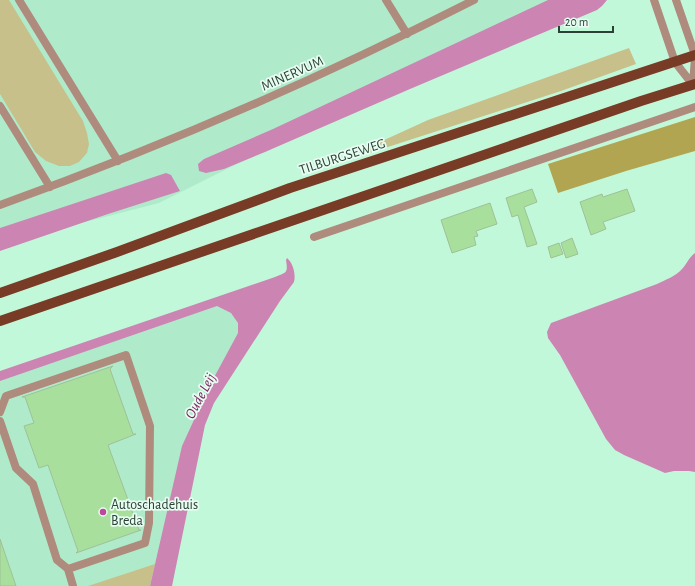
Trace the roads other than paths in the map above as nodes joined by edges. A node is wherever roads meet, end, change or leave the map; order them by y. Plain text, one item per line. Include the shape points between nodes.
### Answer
1 (19, 0) edge
2 (386, 0) edge
3 (474, 0) edge
4 (654, 0) edge
5 (676, 0) edge
6 (407, 34) junction
7 (695, 56) edge
8 (675, 62) junction
9 (694, 84) edge
10 (0, 106) edge
11 (695, 107) edge
12 (118, 161) junction
13 (50, 188) junction
14 (0, 205) edge
15 (314, 237) dead end
16 (0, 293) edge
17 (0, 321) edge
18 (0, 412) edge
19 (0, 421) edge
20 (68, 569) junction
21 (73, 586) edge

1 - 12 street
2 - 6 street
3 - 6 street, MINERVUM
4 - 8 street
5 - 7 street
6 - 12 street, MINERVUM via 215,122
7 - 8 main road, TILBURGSEWEG
7 - 9 street
8 - 9 street
8 - 16 main road, TILBURGSEWEG via 290,188
9 - 17 main road
10 - 13 street
11 - 15 street
12 - 13 street, MINERVUM
13 - 14 street, MINERVUM
18 - 20 street via 6,396 126,355 150,426 149,523 145,543
19 - 20 street via 16,468 33,484 57,560
20 - 21 street

